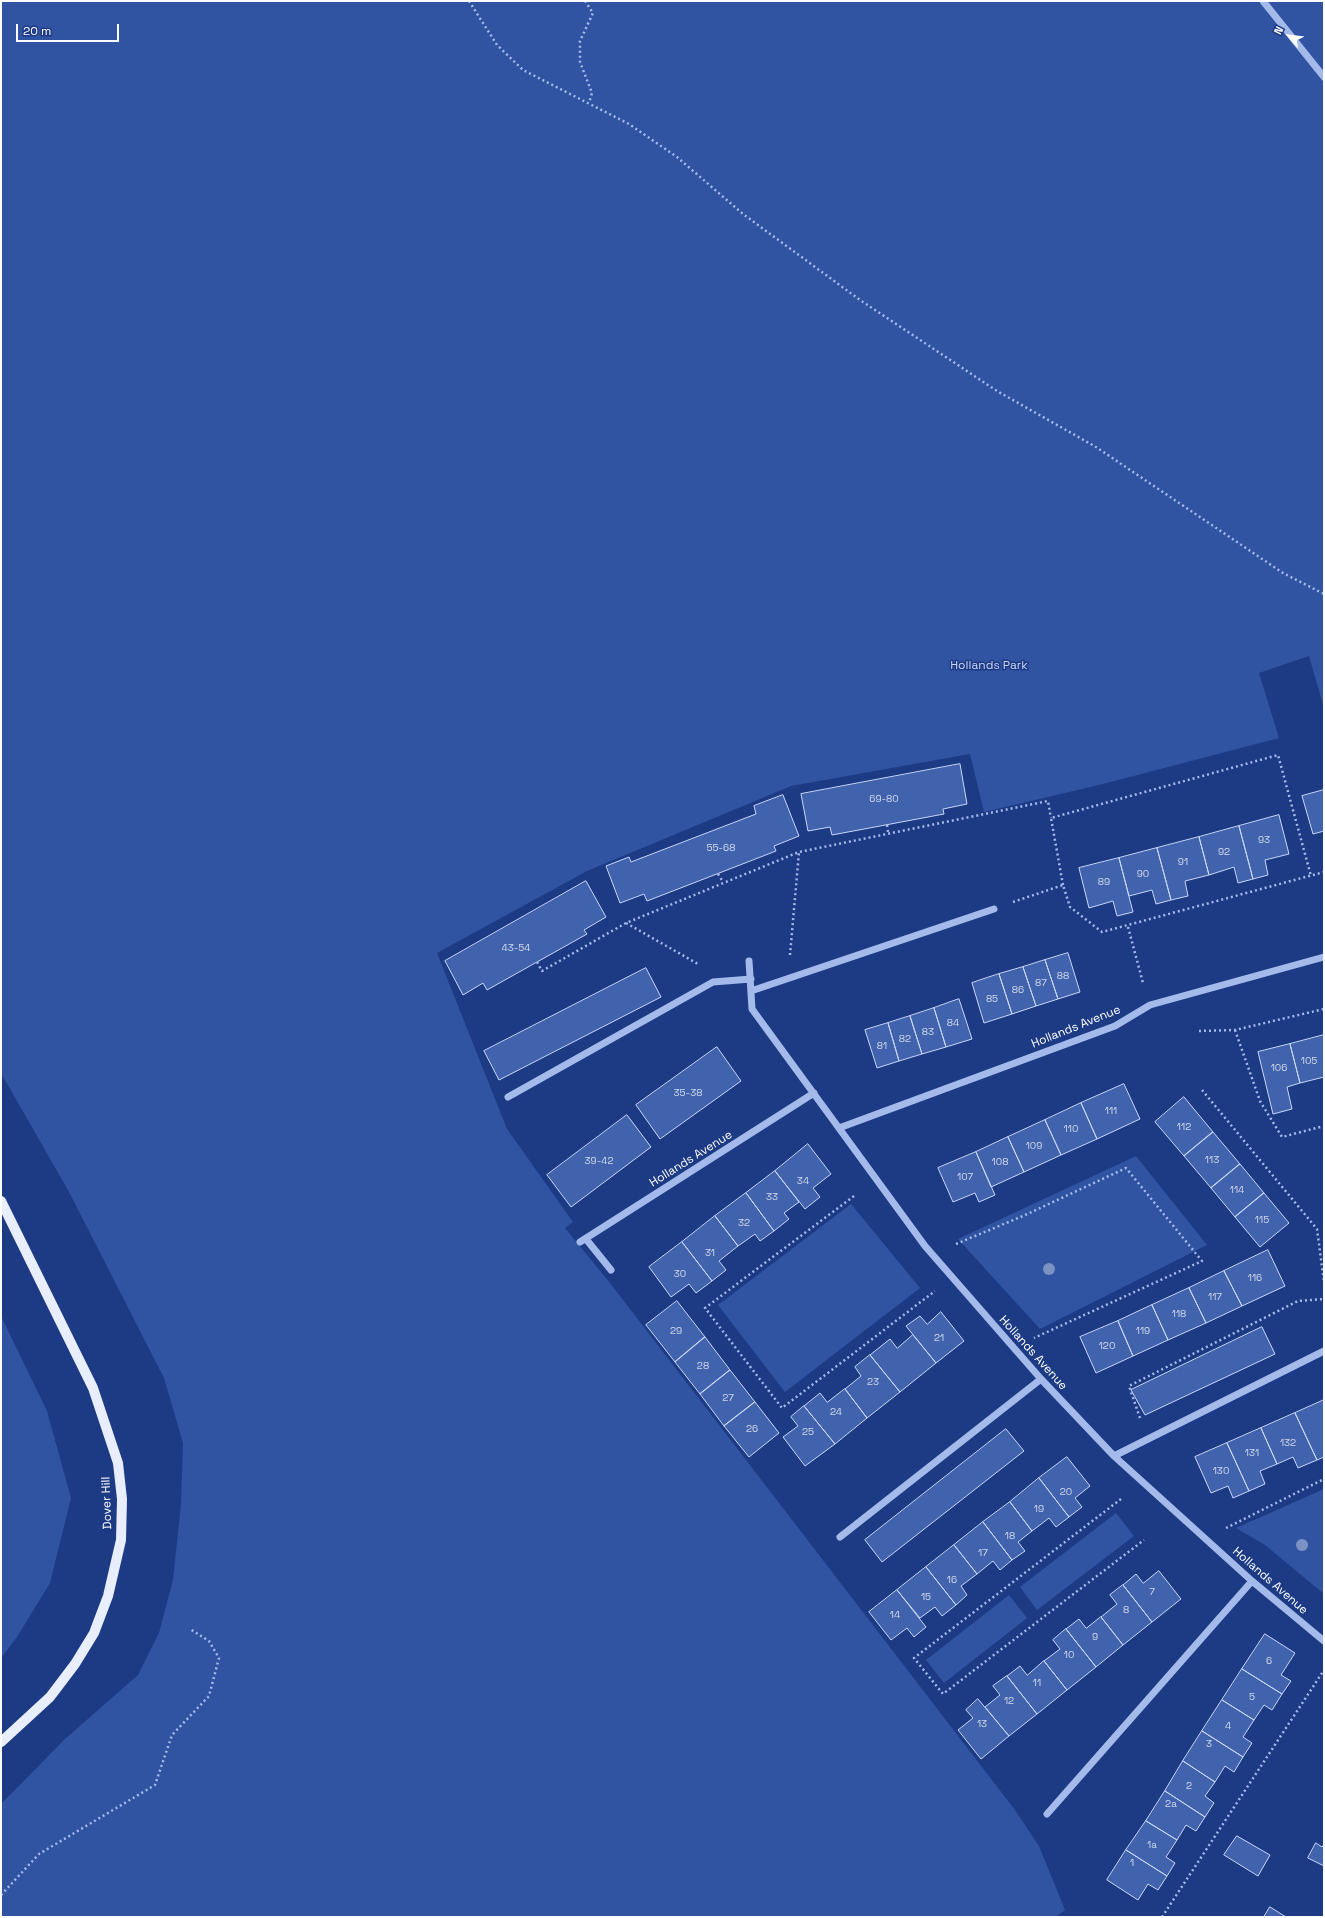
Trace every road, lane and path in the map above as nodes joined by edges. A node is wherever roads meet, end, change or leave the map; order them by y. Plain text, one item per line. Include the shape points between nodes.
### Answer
1 (469, 1) edge
2 (585, 1) edge
3 (1263, 1) edge
4 (1324, 77) edge
5 (589, 104) junction
6 (1324, 594) edge
7 (1051, 818) junction
8 (887, 825) dead end
9 (888, 832) junction
10 (799, 852) junction
11 (1324, 872) edge
12 (718, 874) dead end
13 (1311, 876) junction
14 (723, 882) junction
15 (1063, 885) junction
16 (994, 909) joint
17 (626, 923) junction
18 (1128, 926) junction
19 (791, 947) dead end
20 (1324, 957) edge
21 (749, 961) dead end
22 (537, 962) dead end
23 (698, 964) dead end
24 (751, 979) junction
25 (1143, 983) dead end
26 (752, 991) junction
27 (1324, 1009) edge
28 (1235, 1030) junction
29 (1199, 1031) dead end
30 (1202, 1090) dead end
31 (814, 1094) junction
32 (508, 1097) dead end
33 (1324, 1126) edge
34 (838, 1128) junction
35 (854, 1196) dead end
36 (1, 1201) edge
37 (956, 1244) dead end
38 (611, 1270) dead end
39 (1324, 1282) edge
40 (937, 1290) dead end
41 (1324, 1299) edge
42 (1033, 1339) dead end
43 (1324, 1351) edge
44 (1041, 1379) junction
45 (1140, 1418) dead end
46 (1114, 1456) junction
47 (1324, 1479) edge
48 (1121, 1499) dead end
49 (1226, 1529) dead end
50 (840, 1537) dead end
51 (1144, 1540) dead end
52 (1252, 1581) junction
53 (190, 1629) dead end
54 (1324, 1641) edge
55 (1324, 1670) edge
56 (1, 1742) edge
57 (1047, 1814) dead end
58 (1, 1895) edge
59 (1162, 1917) edge

1 - 5 path via 497,45 523,70
2 - 5 path via 593,13 580,41 580,62 592,93
3 - 4 street
5 - 6 path via 629,124 677,157 743,214 860,300 990,387 1096,447 1283,573
7 - 9 path via 1048,801
7 - 13 path via 1278,755
7 - 15 path
8 - 9 path
9 - 10 path
10 - 14 path
10 - 19 path
11 - 13 path
12 - 14 path
13 - 18 path
14 - 17 path
15 - 16 path
15 - 18 path via 1070,907 1102,932
16 - 26 street
17 - 22 path via 542,971
17 - 23 path
18 - 25 path
20 - 34 street, Hollands Avenue via 1150,1005 1115,1026
21 - 24 street, Hollands Avenue
24 - 26 street, Hollands Avenue
24 - 32 street via 713,982
26 - 31 street, Hollands Avenue via 752,1009
27 - 28 path
28 - 29 path
28 - 33 path via 1260,1101 1282,1137
30 - 39 path via 1317,1229
31 - 34 street, Hollands Avenue
31 - 38 street, Hollands Avenue via 583,1240
34 - 44 street, Hollands Avenue via 924,1246
35 - 40 path via 705,1308 782,1408
36 - 56 main road, Dover Hill via 93,1388 118,1463 122,1499 121,1540 108,1596 94,1632 75,1664 50,1697
37 - 42 path via 1126,1168 1202,1261
41 - 45 path via 1298,1301 1129,1386
43 - 46 street
44 - 46 street, Hollands Avenue
44 - 50 street
46 - 52 street, Hollands Avenue
47 - 49 path
48 - 51 path via 914,1658 943,1694
52 - 54 street, Hollands Avenue
52 - 57 street
53 - 58 path via 209,1641 219,1658 209,1696 172,1735 155,1785 38,1854
55 - 59 path

